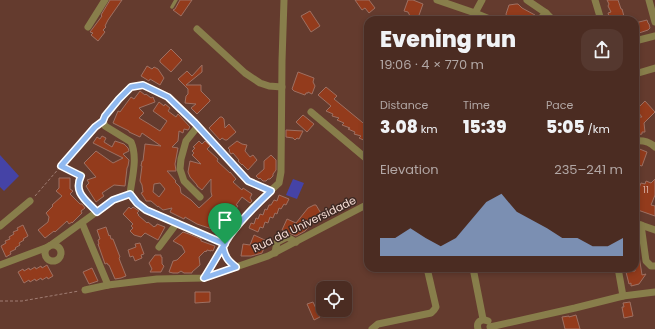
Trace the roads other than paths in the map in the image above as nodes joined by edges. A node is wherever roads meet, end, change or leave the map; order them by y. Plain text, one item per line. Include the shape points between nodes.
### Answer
1 (105, 0) edge
2 (176, 0) edge
3 (284, 0) edge
4 (437, 0) edge
5 (482, 0) edge
6 (527, 0) edge
7 (595, 0) edge
8 (649, 0) edge
9 (446, 1) edge
10 (172, 7) dead end
11 (475, 13) junction
12 (546, 13) junction
13 (482, 16) edge
14 (543, 16) edge
15 (549, 16) edge
16 (600, 16) edge
17 (655, 22) edge
18 (88, 27) dead end
19 (197, 29) dead end
20 (655, 36) edge
21 (639, 40) edge
22 (655, 68) edge
23 (639, 73) edge
24 (282, 87) junction
25 (311, 112) dead end
26 (198, 126) junction
27 (639, 141) edge
28 (655, 147) edge
29 (364, 157) edge
30 (81, 176) road end
31 (271, 191) junction
32 (130, 194) junction
33 (200, 197) dead end
34 (30, 201) road end
35 (364, 206) edge
36 (97, 212) junction
37 (1, 223) edge
38 (82, 223) junction
39 (177, 223) junction
40 (639, 224) edge
41 (639, 229) edge
42 (655, 230) edge
43 (224, 245) junction
44 (159, 247) dead end
45 (0, 265) edge
46 (655, 266) edge
47 (236, 267) junction
48 (429, 272) edge
49 (474, 272) edge
50 (619, 272) edge
51 (204, 278) junction
52 (108, 285) junction
53 (86, 290) road end
54 (655, 292) edge
55 (623, 296) junction
56 (483, 319) junction
57 (490, 328) edge
58 (372, 329) edge
59 (478, 329) edge

1 - 18 street
2 - 10 lane
3 - 24 street
4 - 9 street
5 - 11 street
6 - 12 street
7 - 16 street
8 - 17 street
9 - 11 street
11 - 13 street
12 - 14 street
12 - 15 street
19 - 24 street via 245,73 269,86
20 - 21 street
22 - 23 street
24 - 31 street via 279,183
25 - 29 street
26 - 31 street via 248,181
26 - 32 street via 168,97 143,85 131,87 103,121 105,126 132,142 135,159
26 - 33 street via 186,141 180,169 184,181
27 - 28 street via 645,141
30 - 36 street via 78,184 79,193
31 - 43 street via 253,207
32 - 36 street via 113,200
32 - 39 street via 146,210
34 - 37 street
35 - 47 street, Rua da Universidade via 275,253
36 - 38 street
38 - 45 street via 50,246
38 - 52 street
39 - 43 street
39 - 44 street
40 - 42 street
41 - 46 street via 646,261
43 - 47 street via 225,256
43 - 51 street
47 - 51 street, Rua da Universidade
48 - 58 street via 436,307 434,310 378,324
49 - 56 street
50 - 55 street
51 - 52 street, Rua da Universidade via 157,279
52 - 53 street, Rua da Universidade
54 - 55 street
55 - 57 street
56 - 57 street via 489,322
56 - 59 street via 478,323

